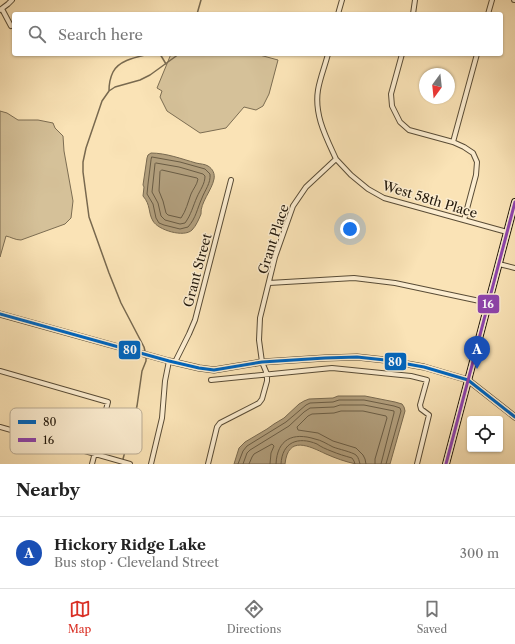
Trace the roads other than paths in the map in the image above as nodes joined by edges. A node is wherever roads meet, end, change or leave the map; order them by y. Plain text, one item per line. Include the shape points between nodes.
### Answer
1 (12, 0) edge
2 (342, 0) edge
3 (415, 0) edge
4 (492, 0) edge
5 (1, 9) edge
6 (339, 12) edge
7 (413, 12) edge
8 (489, 12) edge
9 (11, 26) dead end
10 (327, 56) edge
11 (401, 56) edge
12 (476, 56) edge
13 (453, 142) junction
14 (336, 159) junction
15 (232, 180) dead end
16 (514, 204) edge
17 (464, 220) junction
18 (507, 232) junction
19 (499, 264) junction
20 (515, 268) edge
21 (269, 283) junction
22 (489, 303) junction
23 (0, 314) edge
24 (172, 362) junction
25 (262, 362) junction
26 (0, 372) edge
27 (267, 374) junction
28 (211, 380) dead end
29 (468, 380) junction
30 (106, 408) edge
31 (515, 417) edge
32 (0, 427) edge
33 (10, 430) edge
34 (95, 454) joint
35 (92, 464) edge
36 (130, 464) edge
37 (151, 464) edge
38 (208, 464) edge
39 (417, 464) edge
40 (446, 464) edge

1 - 5 street
2 - 6 street
3 - 7 street
4 - 8 street
5 - 9 street
10 - 14 street via 318,90 318,110
11 - 13 street via 391,94 396,116 409,130
12 - 13 street
13 - 17 street via 473,153 477,162
14 - 17 street, West 58th Place via 368,189 384,198
14 - 21 street, Grant Place via 306,187 293,206 275,257
15 - 24 street, Grant Street via 195,320
16 - 18 main road
17 - 18 street, West 58th Place
18 - 19 main road
19 - 20 street
19 - 22 main road
21 - 22 street via 354,278 395,283
21 - 25 street, Grant Place via 260,318
22 - 29 main road
23 - 24 street
24 - 25 street via 214,370
24 - 37 street, Grant Street via 165,381 162,418
25 - 27 street, Grant Place
25 - 29 street via 364,358 424,367
26 - 30 street via 108,402
27 - 28 street
27 - 38 street via 262,399 217,427
27 - 39 street via 332,368 427,380 420,405 429,415
29 - 31 street
29 - 40 main road
32 - 33 street
34 - 35 street
34 - 36 street

